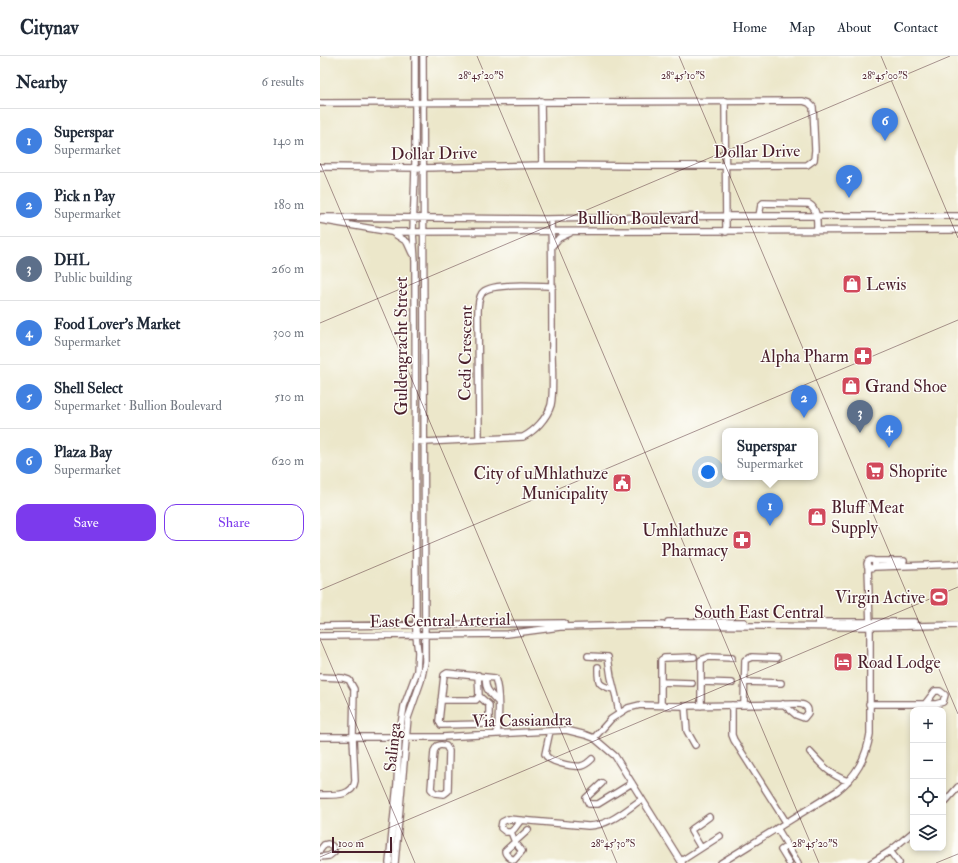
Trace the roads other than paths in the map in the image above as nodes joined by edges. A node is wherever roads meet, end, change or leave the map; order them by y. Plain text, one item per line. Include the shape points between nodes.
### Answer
1 (415, 56) edge
2 (423, 56) edge
3 (725, 100) junction
4 (423, 102) junction
5 (541, 102) junction
6 (320, 103) edge
7 (415, 103) junction
8 (542, 165) junction
9 (725, 166) junction
10 (320, 167) edge
11 (415, 168) junction
12 (423, 168) junction
13 (726, 216) junction
14 (759, 216) junction
15 (817, 216) junction
16 (958, 216) edge
17 (320, 217) edge
18 (413, 218) junction
19 (424, 218) junction
20 (551, 219) junction
21 (320, 220) edge
22 (958, 230) edge
23 (817, 231) junction
24 (391, 232) junction
25 (413, 232) junction
26 (423, 232) junction
27 (551, 232) junction
28 (572, 232) junction
29 (726, 232) junction
30 (552, 246) junction
31 (415, 261) junction
32 (553, 286) junction
33 (479, 438) junction
34 (415, 441) junction
35 (425, 442) junction
36 (958, 563) edge
37 (870, 624) junction
38 (958, 624) edge
39 (560, 625) junction
40 (320, 626) edge
41 (416, 626) junction
42 (424, 626) junction
43 (424, 635) junction
44 (320, 636) edge
45 (416, 636) junction
46 (588, 656) dead end
47 (694, 657) dead end
48 (732, 658) dead end
49 (777, 658) dead end
50 (598, 667) dead end
51 (478, 675) junction
52 (320, 677) edge
53 (486, 677) junction
54 (661, 682) junction
55 (700, 682) junction
56 (732, 682) dead end
57 (745, 682) junction
58 (692, 683) dead end
59 (781, 683) dead end
60 (613, 689) junction
61 (479, 696) junction
62 (441, 700) junction
63 (498, 702) junction
64 (783, 704) dead end
65 (869, 704) junction
66 (925, 704) dead end
67 (661, 705) junction
68 (732, 705) junction
69 (744, 705) junction
70 (685, 706) junction
71 (701, 706) junction
72 (619, 713) junction
73 (550, 731) junction
74 (496, 734) junction
75 (320, 737) edge
76 (399, 737) junction
77 (406, 737) junction
78 (442, 737) junction
79 (354, 738) junction
80 (594, 738) junction
81 (441, 745) junction
82 (695, 745) dead end
83 (810, 752) dead end
84 (592, 759) dead end
85 (848, 781) junction
86 (602, 783) dead end
87 (632, 783) junction
88 (958, 787) edge
89 (320, 795) edge
90 (642, 799) junction
91 (946, 801) edge
92 (709, 817) dead end
93 (520, 821) junction
94 (786, 822) junction
95 (777, 828) junction
96 (528, 830) dead end
97 (511, 832) junction
98 (910, 834) edge
99 (720, 836) dead end
100 (787, 846) junction
101 (701, 848) junction
102 (320, 850) edge
103 (890, 851) junction
104 (320, 857) edge
105 (681, 862) edge
106 (389, 863) edge
107 (395, 863) edge
108 (721, 863) edge
109 (789, 863) edge
110 (798, 863) edge
111 (870, 863) edge
112 (899, 863) edge

1 - 7 street, Guldengracht Street
2 - 4 street, Guldengracht Street
3 - 5 street, Dollar Drive
3 - 9 street
3 - 9 street, Dollar Drive via 809,103 814,112 814,160 807,165
4 - 5 street, Dollar Drive
4 - 7 street, Dollar Drive
4 - 12 street, Guldengracht Street
5 - 8 street
6 - 7 street, Dollar Drive
7 - 11 street, Guldengracht Street
8 - 9 street, Dollar Drive
8 - 12 street, Dollar Drive
9 - 13 street
10 - 11 street, Dollar Drive
11 - 12 street, Dollar Drive
11 - 18 street, Guldengracht Street
12 - 19 street, Guldengracht Street
13 - 14 street, Bullion Boulevard
13 - 20 street, Bullion Boulevard
13 - 29 street
14 - 15 street, Bullion Boulevard
14 - 15 street via 762,204 771,203 810,204
15 - 16 street, Bullion Boulevard
15 - 23 street
17 - 18 street, Bullion Boulevard
18 - 19 street, Bullion Boulevard
18 - 25 street, Guldengracht Street
19 - 20 street, Bullion Boulevard
19 - 26 street, Guldengracht Street
20 - 27 street
21 - 24 street, Bullion Boulevard
22 - 23 street, Bullion Boulevard
23 - 29 street, Bullion Boulevard
24 - 25 street, Bullion Boulevard
24 - 31 street via 408,242
25 - 26 street, Bullion Boulevard
25 - 31 street, Guldengracht Street
26 - 27 street, Bullion Boulevard
26 - 35 street, Guldengracht Street
27 - 28 street, Bullion Boulevard
27 - 30 street
28 - 29 street, Bullion Boulevard
28 - 30 street via 559,238
30 - 32 street
31 - 34 street, Guldengracht Street
32 - 33 street via 552,397 548,412 535,429 523,437
32 - 33 street, Cedi Crescent via 492,287 486,289 478,301
33 - 35 street
34 - 35 street
34 - 41 street, Guldengracht Street
35 - 42 street, Guldengracht Street
36 - 37 street via 872,566 869,579
37 - 38 street, South East Central
37 - 39 street, South East Central
37 - 65 street
39 - 42 street, East Central Arterial
39 - 43 street, East Central Arterial via 507,634
40 - 41 street, East Central Arterial
41 - 42 street, East Central Arterial
41 - 45 street, Guldengracht Street
42 - 43 street, Guldengracht Street
43 - 45 street, East Central Arterial
43 - 77 street, Salinga via 423,671 408,718
44 - 45 street, East Central Arterial
45 - 76 street, Salinga via 417,671 404,706
46 - 60 street via 608,657
47 - 54 street via 662,659
48 - 55 street via 702,659
49 - 57 street via 748,658 745,662
50 - 60 street via 600,684
51 - 53 street
51 - 61 street
51 - 62 street via 444,675
52 - 79 street via 343,678 352,684 355,695
53 - 63 street via 487,690
53 - 63 street via 495,678
54 - 58 street
54 - 67 street
55 - 56 street
55 - 71 street
57 - 59 street
57 - 69 street
60 - 72 street
61 - 62 street via 476,700
61 - 62 street via 490,708 489,720 484,724 441,725
63 - 74 street
64 - 69 street
65 - 66 street
65 - 85 street via 870,734 866,750 860,766
67 - 70 street
67 - 72 street via 640,705
68 - 69 street
68 - 71 street
68 - 94 street via 734,740
70 - 71 street
70 - 82 street via 686,727
72 - 80 street
73 - 74 street, Via Cassiandra
73 - 80 street, Via Cassiandra via 576,731
73 - 84 street via 545,754 548,759 580,766
74 - 78 street, Via Cassiandra
75 - 79 street, Via Cassiandra
76 - 77 street, Via Cassiandra
76 - 79 street, Via Cassiandra
76 - 106 street, Salinga
77 - 78 street, Via Cassiandra
77 - 107 street, Salinga
78 - 81 street
79 - 89 street via 353,788 342,794
80 - 87 street, Via Cassiandra via 615,756
81 - 81 street via 446,746 449,751 448,791 444,794 435,794 431,789 434,751
83 - 85 street via 837,778
85 - 94 street
86 - 87 street via 586,798 589,804 598,804
87 - 90 street, Via Cassiandra
88 - 91 street
90 - 93 street via 600,825
90 - 105 street, Via Cassiandra
92 - 101 street via 691,831
93 - 97 street
93 - 97 street via 508,819 502,822 502,830
94 - 95 street
95 - 100 street
95 - 108 street
96 - 97 street via 515,842
98 - 103 street
99 - 101 street
100 - 109 street via 781,850
100 - 110 street
101 - 105 street
102 - 104 street via 328,844 334,852 329,856
103 - 111 street
103 - 112 street

